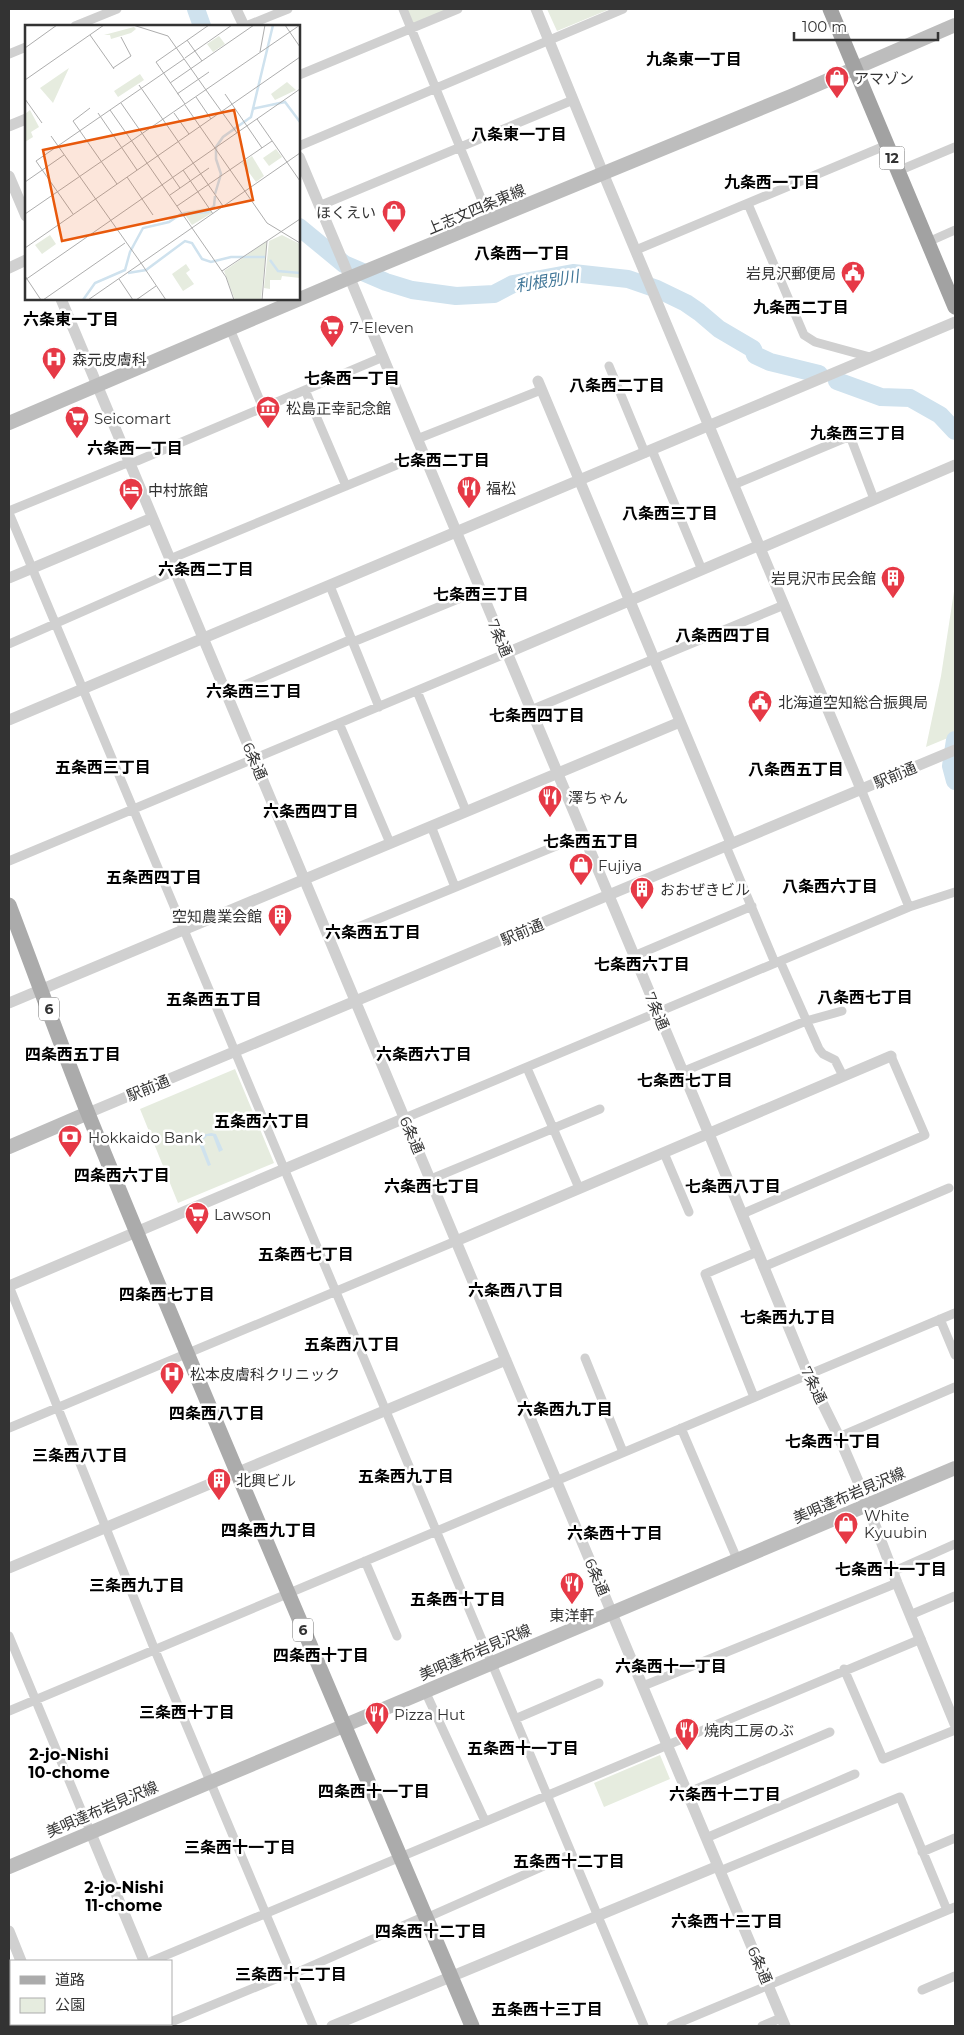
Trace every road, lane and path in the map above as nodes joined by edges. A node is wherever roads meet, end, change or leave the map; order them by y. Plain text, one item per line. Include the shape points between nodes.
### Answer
1 (117, 9) edge
2 (236, 9) edge
3 (288, 9) edge
4 (403, 9) edge
5 (458, 9) edge
6 (536, 9) edge
7 (623, 9) edge
8 (830, 9) edge
9 (77, 25) edge
10 (244, 25) edge
11 (248, 25) edge
12 (955, 25) edge
13 (411, 29) junction
14 (548, 40) junction
15 (25, 47) edge
16 (9, 54) edge
17 (855, 67) junction
18 (300, 75) edge
19 (436, 88) junction
20 (573, 100) junction
21 (25, 119) edge
22 (9, 126) edge
23 (887, 145) junction
24 (300, 146) edge
25 (460, 146) junction
26 (955, 147) edge
27 (300, 159) edge
28 (898, 171) junction
29 (603, 173) junction
30 (9, 176) edge
31 (748, 204) junction
32 (321, 209) junction
33 (25, 214) edge
34 (490, 220) junction
35 (955, 230) edge
36 (928, 242) junction
37 (636, 250) junction
38 (25, 260) edge
39 (9, 268) edge
40 (344, 278) junction
41 (300, 298) edge
42 (61, 300) edge
43 (295, 300) edge
44 (955, 307) edge
45 (955, 322) edge
46 (230, 329) junction
47 (382, 357) junction
48 (865, 359) junction
49 (609, 366) dead end
50 (97, 385) junction
51 (539, 386) joint
52 (305, 390) junction
53 (263, 408) junction
54 (9, 423) edge
55 (708, 426) junction
56 (417, 439) junction
57 (649, 452) junction
58 (423, 454) junction
59 (130, 463) junction
60 (951, 467) edge
61 (578, 481) junction
62 (733, 485) junction
63 (346, 486) junction
64 (874, 499) junction
65 (9, 512) edge
66 (152, 518) junction
67 (456, 532) junction
68 (760, 546) junction
69 (170, 559) junction
70 (32, 568) junction
71 (702, 570) junction
72 (175, 571) junction
73 (9, 578) edge
74 (330, 586) junction
75 (480, 590) junction
76 (628, 601) junction
77 (784, 605) junction
78 (55, 625) junction
79 (203, 638) junction
80 (352, 641) junction
81 (9, 644) edge
82 (507, 653) junction
83 (653, 658) junction
84 (83, 689) junction
85 (417, 692) junction
86 (226, 693) junction
87 (379, 707) junction
88 (531, 710) junction
89 (9, 720) edge
90 (680, 722) junction
91 (339, 723) junction
92 (955, 750) edge
93 (254, 759) junction
94 (557, 772) junction
95 (861, 789) junction
96 (133, 809) junction
97 (466, 811) junction
98 (431, 826) junction
99 (583, 835) junction
100 (390, 843) junction
101 (729, 845) junction
102 (9, 861) edge
103 (304, 879) junction
104 (456, 887) junction
105 (955, 892) edge
106 (608, 895) junction
107 (9, 905) edge
108 (752, 906) junction
109 (909, 907) junction
110 (184, 929) junction
111 (329, 939) junction
112 (634, 956) junction
113 (778, 962) junction
114 (41, 989) junction
115 (355, 1002) junction
116 (9, 1003) edge
117 (842, 1011) dead end
118 (657, 1012) junction
119 (806, 1021) junction
120 (236, 1052) junction
121 (891, 1056) joint
122 (527, 1068) junction
123 (682, 1072) junction
124 (843, 1076) junction
125 (600, 1109) dead end
126 (88, 1113) junction
127 (405, 1118) junction
128 (554, 1127) junction
129 (709, 1134) junction
130 (9, 1147) edge
131 (664, 1153) junction
132 (284, 1170) junction
133 (431, 1179) junction
134 (580, 1188) junction
135 (948, 1188) dead end
136 (689, 1212) dead end
137 (742, 1214) junction
138 (137, 1232) junction
139 (456, 1241) junction
140 (757, 1252) junction
141 (763, 1267) junction
142 (9, 1286) edge
143 (334, 1291) junction
144 (955, 1313) edge
145 (940, 1319) junction
146 (187, 1352) junction
147 (955, 1356) edge
148 (585, 1358) dead end
149 (506, 1360) junction
150 (808, 1374) junction
151 (955, 1388) edge
152 (754, 1397) junction
153 (58, 1408) junction
154 (385, 1411) junction
155 (9, 1428) edge
156 (680, 1428) junction
157 (839, 1437) junction
158 (623, 1452) junction
159 (955, 1468) edge
160 (238, 1472) junction
161 (556, 1479) junction
162 (867, 1504) junction
163 (106, 1528) junction
164 (436, 1531) junction
165 (954, 1541) edge
166 (737, 1559) junction
167 (365, 1561) junction
168 (9, 1568) edge
169 (892, 1572) junction
170 (897, 1583) junction
171 (288, 1592) junction
172 (955, 1596) edge
173 (611, 1612) junction
174 (910, 1615) junction
175 (9, 1636) edge
176 (397, 1636) dead end
177 (920, 1639) junction
178 (154, 1648) junction
179 (490, 1662) junction
180 (844, 1669) junction
181 (599, 1683) dead end
182 (643, 1686) junction
183 (425, 1691) junction
184 (35, 1700) junction
185 (9, 1711) edge
186 (515, 1719) junction
187 (343, 1724) junction
188 (955, 1724) edge
189 (955, 1730) edge
190 (830, 1732) dead end
191 (668, 1745) junction
192 (855, 1774) dead end
193 (210, 1781) junction
194 (687, 1793) junction
195 (546, 1795) junction
196 (485, 1821) junction
197 (90, 1831) junction
198 (706, 1838) junction
199 (955, 1838) edge
200 (922, 1852) junction
201 (571, 1854) junction
202 (400, 1857) junction
203 (9, 1866) edge
204 (719, 1868) junction
205 (951, 1908) edge
206 (266, 1914) junction
207 (598, 1915) junction
208 (425, 1917) junction
209 (9, 1931) edge
210 (21, 1960) edge
211 (144, 1960) edge
212 (154, 1960) edge
213 (291, 1974) junction
214 (955, 1976) edge
215 (451, 1977) junction
216 (768, 1985) junction
217 (922, 1990) dead end
218 (783, 2022) edge
219 (172, 2024) edge
220 (313, 2026) edge
221 (332, 2026) edge
222 (472, 2026) edge
223 (644, 2026) edge
224 (670, 2026) edge
225 (762, 2026) edge

1 - 9 street
2 - 10 street
3 - 11 street
4 - 13 street
5 - 13 street
6 - 14 street
7 - 14 street
8 - 17 highway, 12
12 - 17 main road, 上志文四条東線
13 - 18 street
13 - 19 street
14 - 19 street
14 - 20 street
15 - 16 street
17 - 23 highway, 12
17 - 29 main road, 上志文四条東線
19 - 24 street
19 - 25 street
20 - 25 street
20 - 29 street
21 - 22 street
23 - 28 highway, 12
23 - 31 street
25 - 32 street
25 - 34 street
26 - 28 street
27 - 32 street
28 - 36 highway, 12
29 - 34 main road, 上志文四条東線
29 - 37 street
30 - 33 street
31 - 37 street
31 - 48 street via 804,335 814,342
32 - 40 street, 7条通
34 - 40 main road, 上志文四条東線
35 - 36 street
36 - 44 highway, 12
37 - 55 street
38 - 39 street
40 - 41 main road, 上志文四条東線
40 - 47 street, 7条通 via 356,293
42 - 50 street, 6条通
43 - 46 main road, 上志文四条東線
45 - 48 street
46 - 50 main road, 上志文四条東線
46 - 53 street
47 - 52 street
47 - 56 street, 7条通
48 - 55 street
49 - 57 street
50 - 54 main road, 上志文四条東線
50 - 59 street, 6条通
51 - 56 street
51 - 61 street
52 - 53 street
52 - 63 street
53 - 59 street
55 - 57 street
55 - 62 street
56 - 58 street, 7条通
57 - 61 street
57 - 71 street
58 - 63 street
58 - 67 street, 7条通
59 - 65 street
59 - 66 street, 6条通
60 - 64 street
61 - 67 street
61 - 76 street
62 - 64 street via 850,436
62 - 68 street
63 - 69 street
64 - 68 street
65 - 70 street
66 - 69 street, 6条通
66 - 70 street
67 - 74 street
67 - 75 street, 7条通
68 - 71 street
68 - 77 street
69 - 72 street, 6条通
70 - 73 street
70 - 78 street
71 - 76 street
72 - 78 street
72 - 79 street, 6条通
74 - 79 street
74 - 80 street
75 - 80 street
75 - 82 street, 7条通
76 - 82 street
76 - 83 street
77 - 83 street
77 - 95 street
78 - 81 street
78 - 84 street
79 - 84 street
79 - 86 street, 6条通
80 - 86 street
80 - 87 street
82 - 85 street
82 - 88 street, 7条通
83 - 88 street
83 - 90 street
84 - 89 street
84 - 96 street
85 - 87 street
85 - 97 street
86 - 93 street, 6条通
87 - 91 street
88 - 94 street, 7条通
90 - 94 street
90 - 101 street
91 - 93 street
91 - 100 street
92 - 95 street, 駅前通
93 - 96 street
93 - 103 street, 6条通
94 - 97 street
94 - 99 street, 7条通
95 - 101 street, 駅前通
95 - 109 street
96 - 102 street
96 - 110 street
97 - 98 street
98 - 100 street
98 - 104 street
99 - 104 street
99 - 106 street, 7条通
100 - 103 street
101 - 106 street, 駅前通
101 - 108 street
103 - 110 street
103 - 111 street, 6条通
104 - 111 street
105 - 109 street
106 - 112 street, 7条通
106 - 115 street, 駅前通
107 - 114 main road, 6
108 - 112 street
108 - 113 street
109 - 113 street
110 - 114 street
110 - 120 street
111 - 115 street, 6条通
112 - 118 street, 7条通
113 - 118 street
113 - 119 street
114 - 116 street
114 - 126 main road, 6
115 - 120 street, 駅前通
115 - 127 street, 6条通
117 - 119 street
118 - 122 street
118 - 123 street, 7条通
119 - 123 street
119 - 124 street via 819,1049 835,1060
120 - 126 street, 駅前通
120 - 132 street
121 - 124 street
121 - 137 street via 925,1135
122 - 127 street
122 - 128 street
123 - 129 street, 7条通
124 - 129 street
125 - 128 street
126 - 130 main road
126 - 138 main road, 6
127 - 132 street
127 - 133 street, 6条通
128 - 133 street
128 - 134 street
129 - 131 street
129 - 137 street, 7条通
131 - 134 street
131 - 136 street
132 - 138 street
132 - 143 street
133 - 139 street, 6条通
134 - 139 street
135 - 141 street
137 - 140 street, 7条通
138 - 142 street
138 - 146 main road, 6
139 - 143 street
139 - 149 street, 6条通
140 - 141 street, 7条通
140 - 152 street via 705,1274
141 - 150 street, 7条通
142 - 153 street
143 - 146 street
143 - 154 street
144 - 145 street
145 - 147 street
145 - 150 street
146 - 153 street
146 - 160 main road, 6
148 - 158 street
149 - 154 street
149 - 161 street, 6条通
150 - 152 street
150 - 157 street, 7条通
151 - 157 street
152 - 156 street
153 - 155 street
153 - 163 street
154 - 160 street
154 - 164 street
156 - 158 street
156 - 166 street
157 - 162 street, 7条通
158 - 161 street
159 - 162 main road, 美唄達布岩見沢線
160 - 163 street
160 - 171 main road, 6
161 - 164 street
161 - 173 street, 6条通
162 - 166 main road, 美唄達布岩見沢線
162 - 169 street, 7条通
163 - 168 street
163 - 178 street
164 - 167 street
164 - 179 street
165 - 169 street
166 - 173 main road, 美唄達布岩見沢線
167 - 171 street
167 - 176 street
169 - 170 street, 7条通
170 - 174 street, 7条通
170 - 182 street
171 - 178 street
171 - 187 main road, 6
172 - 174 street
173 - 179 main road, 美唄達布岩見沢線
173 - 182 street, 6条通
174 - 177 street, 7条通
175 - 184 street
177 - 180 street
177 - 188 street, 7条通
178 - 184 street
178 - 193 street
179 - 183 main road, 美唄達布岩見沢線
179 - 186 street
180 - 189 street via 883,1759
180 - 191 street
181 - 186 street
182 - 191 street, 6条通
183 - 187 main road, 美唄達布岩見沢線
183 - 196 street
184 - 185 street
184 - 197 street
186 - 195 street
187 - 193 main road, 美唄達布岩見沢線
187 - 202 main road, 6
190 - 194 street
191 - 194 street, 6条通
191 - 195 street
192 - 198 street
193 - 197 main road, 美唄達布岩見沢線
193 - 206 street
194 - 198 street, 6条通
195 - 196 street
195 - 201 street
196 - 202 street
197 - 203 main road, 美唄達布岩見沢線
197 - 211 street
198 - 204 street, 6条通
199 - 200 street
200 - 204 street via 900,1797
200 - 205 street
201 - 207 street
201 - 208 street
202 - 206 street
202 - 208 main road, 6
204 - 207 street
204 - 216 street, 6条通
205 - 216 street
206 - 212 street
206 - 213 street
207 - 215 street
207 - 223 street
208 - 213 street
208 - 215 main road, 6
209 - 210 street
213 - 219 street
213 - 220 street
214 - 217 street
215 - 221 street
215 - 222 main road, 6
216 - 218 street, 6条通
216 - 224 street
218 - 225 street

